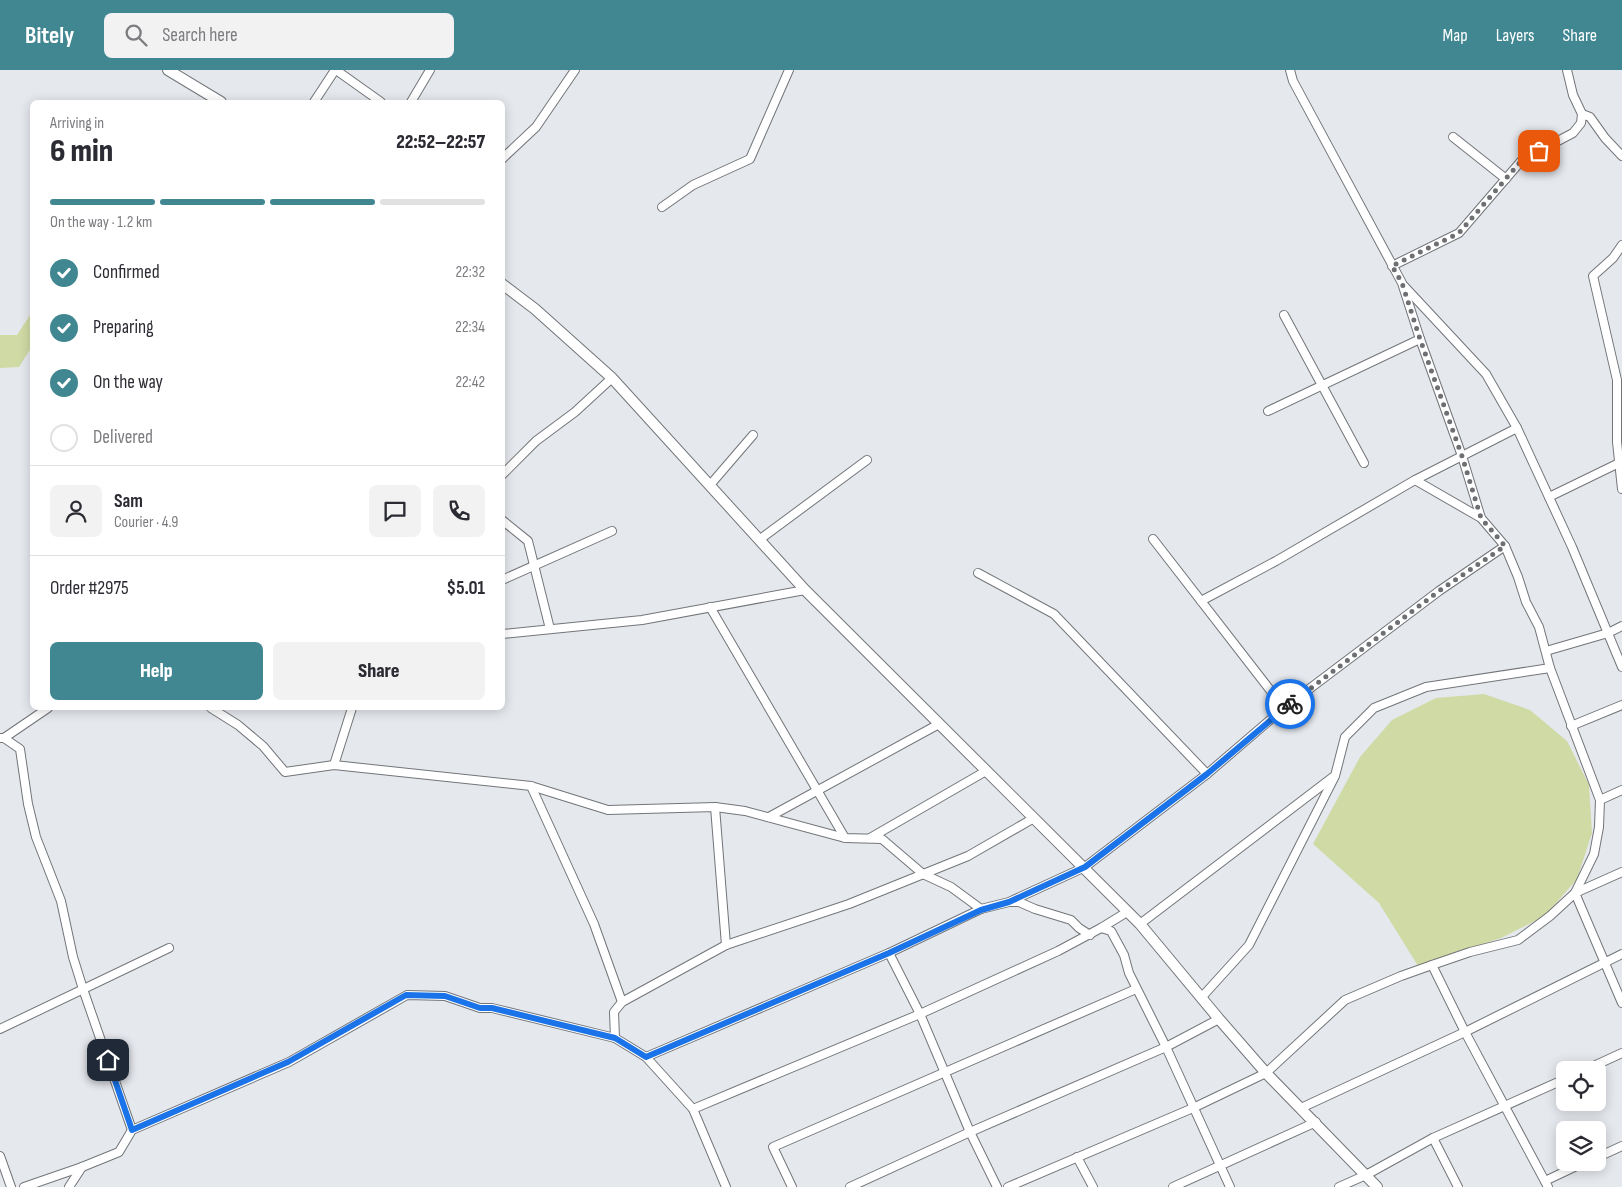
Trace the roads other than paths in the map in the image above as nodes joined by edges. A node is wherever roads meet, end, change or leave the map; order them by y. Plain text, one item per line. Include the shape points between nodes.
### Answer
1 (168, 70) edge
2 (336, 70) edge
3 (430, 70) edge
4 (575, 70) edge
5 (789, 70) edge
6 (1290, 70) edge
7 (1567, 70) edge
8 (218, 100) edge
9 (315, 100) edge
10 (377, 100) edge
11 (412, 100) edge
12 (1582, 114) junction
13 (1453, 137) dead end
14 (505, 156) edge
15 (1622, 156) edge
16 (1506, 179) junction
17 (662, 207) dead end
18 (1622, 245) edge
19 (1392, 266) junction
20 (1402, 283) junction
21 (505, 286) edge
22 (1284, 315) dead end
23 (1420, 339) junction
24 (612, 378) junction
25 (1322, 385) junction
26 (1268, 411) dead end
27 (1517, 428) junction
28 (754, 435) dead end
29 (1462, 456) junction
30 (867, 460) dead end
31 (1619, 463) junction
32 (1364, 464) dead end
33 (505, 472) edge
34 (1415, 480) junction
35 (710, 485) junction
36 (1622, 489) edge
37 (1549, 497) junction
38 (1481, 518) junction
39 (505, 522) edge
40 (612, 531) dead end
41 (1153, 539) dead end
42 (759, 540) junction
43 (1505, 546) junction
44 (535, 566) junction
45 (978, 573) dead end
46 (505, 579) edge
47 (805, 590) junction
48 (1201, 601) junction
49 (710, 607) junction
50 (1622, 626) edge
51 (550, 629) junction
52 (1608, 633) junction
53 (505, 634) edge
54 (1546, 651) junction
55 (1622, 666) edge
56 (1550, 668) junction
57 (1622, 705) edge
58 (1284, 708) junction
59 (45, 710) edge
60 (214, 710) edge
61 (351, 710) edge
62 (939, 724) junction
63 (1572, 726) junction
64 (2, 738) edge
65 (334, 765) junction
66 (986, 771) junction
67 (1207, 774) junction
68 (1335, 776) junction
69 (531, 786) junction
70 (817, 790) junction
71 (1622, 790) edge
72 (1600, 800) junction
73 (716, 808) junction
74 (769, 817) junction
75 (1034, 818) junction
76 (845, 838) junction
77 (868, 838) junction
78 (1085, 867) junction
79 (1622, 872) edge
80 (923, 874) junction
81 (1575, 893) junction
82 (1009, 902) junction
83 (981, 910) junction
84 (1127, 912) junction
85 (1140, 924) junction
86 (1101, 928) junction
87 (1090, 935) junction
88 (726, 946) junction
89 (169, 948) dead end
90 (889, 953) junction
91 (1622, 954) edge
92 (1604, 962) junction
93 (1432, 965) junction
94 (1136, 988) junction
95 (83, 989) junction
96 (1201, 998) junction
97 (622, 1002) junction
98 (1622, 1003) edge
99 (920, 1014) junction
100 (1219, 1019) junction
101 (0, 1029) edge
102 (1465, 1032) junction
103 (615, 1038) junction
104 (1166, 1047) junction
105 (1622, 1053) edge
106 (646, 1057) junction
107 (1605, 1061) edge
108 (946, 1072) junction
109 (1266, 1073) junction
110 (1556, 1083) edge
111 (1505, 1106) junction
112 (1193, 1108) junction
113 (1301, 1108) junction
114 (693, 1109) junction
115 (1316, 1122) junction
116 (132, 1130) junction
117 (970, 1132) junction
118 (1433, 1138) junction
119 (1622, 1146) edge
120 (1606, 1153) edge
121 (0, 1156) edge
122 (1077, 1157) junction
123 (1220, 1166) junction
124 (82, 1167) junction
125 (1569, 1171) edge
126 (1366, 1175) junction
127 (1546, 1184) edge
128 (11, 1187) edge
129 (24, 1187) edge
130 (69, 1187) edge
131 (726, 1187) edge
132 (792, 1187) edge
133 (850, 1187) edge
134 (997, 1187) edge
135 (1008, 1187) edge
136 (1093, 1187) edge
137 (1173, 1187) edge
138 (1230, 1187) edge
139 (1339, 1187) edge
140 (1377, 1187) edge
141 (1458, 1187) edge

1 - 8 street
2 - 9 street
2 - 10 street
3 - 11 street
4 - 14 street via 536,127
5 - 17 street via 750,159 693,185
6 - 19 street
7 - 12 street
12 - 15 street via 1590,117
12 - 16 street via 1581,123 1573,133 1522,160
13 - 16 street
16 - 19 street via 1459,233
18 - 31 street via 1593,276 1616,380
19 - 20 street
20 - 23 street
20 - 27 street via 1486,374
21 - 24 street
22 - 25 street
23 - 25 street
23 - 29 street
24 - 33 street via 575,412 536,441
24 - 35 street
25 - 26 street
25 - 32 street
27 - 29 street
27 - 37 street
28 - 35 street
29 - 34 street
29 - 38 street
30 - 42 street
31 - 36 street
31 - 37 street
34 - 38 street
34 - 48 street
35 - 42 street
37 - 52 street
38 - 43 street
39 - 44 street via 528,541
40 - 44 street
41 - 48 street
42 - 47 street
43 - 54 street
43 - 58 street via 1439,591
44 - 46 street
44 - 51 street
45 - 67 street via 1054,614
47 - 49 street
47 - 62 street
48 - 58 street
49 - 51 street via 642,620
49 - 70 street
50 - 52 street
51 - 53 street
52 - 54 street
52 - 55 street
54 - 56 street
56 - 63 street
56 - 68 street via 1426,687 1374,708 1345,738
57 - 63 street
58 - 67 street
59 - 64 street
60 - 65 street via 263,746 285,772
61 - 65 street
62 - 66 street
62 - 70 street
63 - 72 street
64 - 95 street via 20,749 36,837 61,901
65 - 69 street
66 - 75 street
66 - 77 street
67 - 78 street
68 - 85 street
68 - 96 street via 1249,945
69 - 73 street via 608,810
69 - 97 street via 594,924
70 - 74 street
70 - 76 street
71 - 72 street
72 - 81 street via 1594,854
73 - 74 street via 745,810
73 - 88 street
74 - 76 street
75 - 78 street
75 - 80 street via 968,856
76 - 77 street
77 - 80 street via 882,839
78 - 82 street
78 - 84 street
79 - 81 street
80 - 83 street via 951,887
80 - 88 street via 849,904
81 - 92 street
81 - 93 street via 1518,940
82 - 83 street
82 - 87 street via 1020,902 1071,920
83 - 90 street
84 - 85 street
84 - 86 street
85 - 96 street
86 - 87 street
86 - 94 street via 1111,931
87 - 99 street
88 - 97 street
89 - 95 street
90 - 99 street
90 - 106 street
91 - 92 street
92 - 98 street
92 - 102 street
93 - 102 street
93 - 109 street via 1345,1000
94 - 104 street
94 - 108 street
95 - 101 street
95 - 116 street
96 - 100 street
97 - 103 street via 614,1012
99 - 108 street
99 - 114 street
100 - 104 street
100 - 109 street
102 - 111 street
102 - 113 street
103 - 106 street
103 - 116 street via 492,1008 480,1008 445,996 406,995 288,1062
104 - 112 street
104 - 117 street
105 - 107 street
106 - 114 street
108 - 117 street
108 - 132 street via 773,1147
109 - 112 street
109 - 113 street
110 - 111 street
111 - 118 street
111 - 127 street
112 - 122 street
112 - 123 street
113 - 115 street
114 - 131 street
115 - 123 street
115 - 126 street
116 - 124 street via 119,1152
117 - 133 street
117 - 134 street
118 - 126 street
118 - 141 street
119 - 120 street
121 - 128 street
122 - 135 street
122 - 136 street
123 - 137 street
123 - 138 street
124 - 129 street
124 - 130 street
125 - 127 street
126 - 139 street
126 - 140 street

